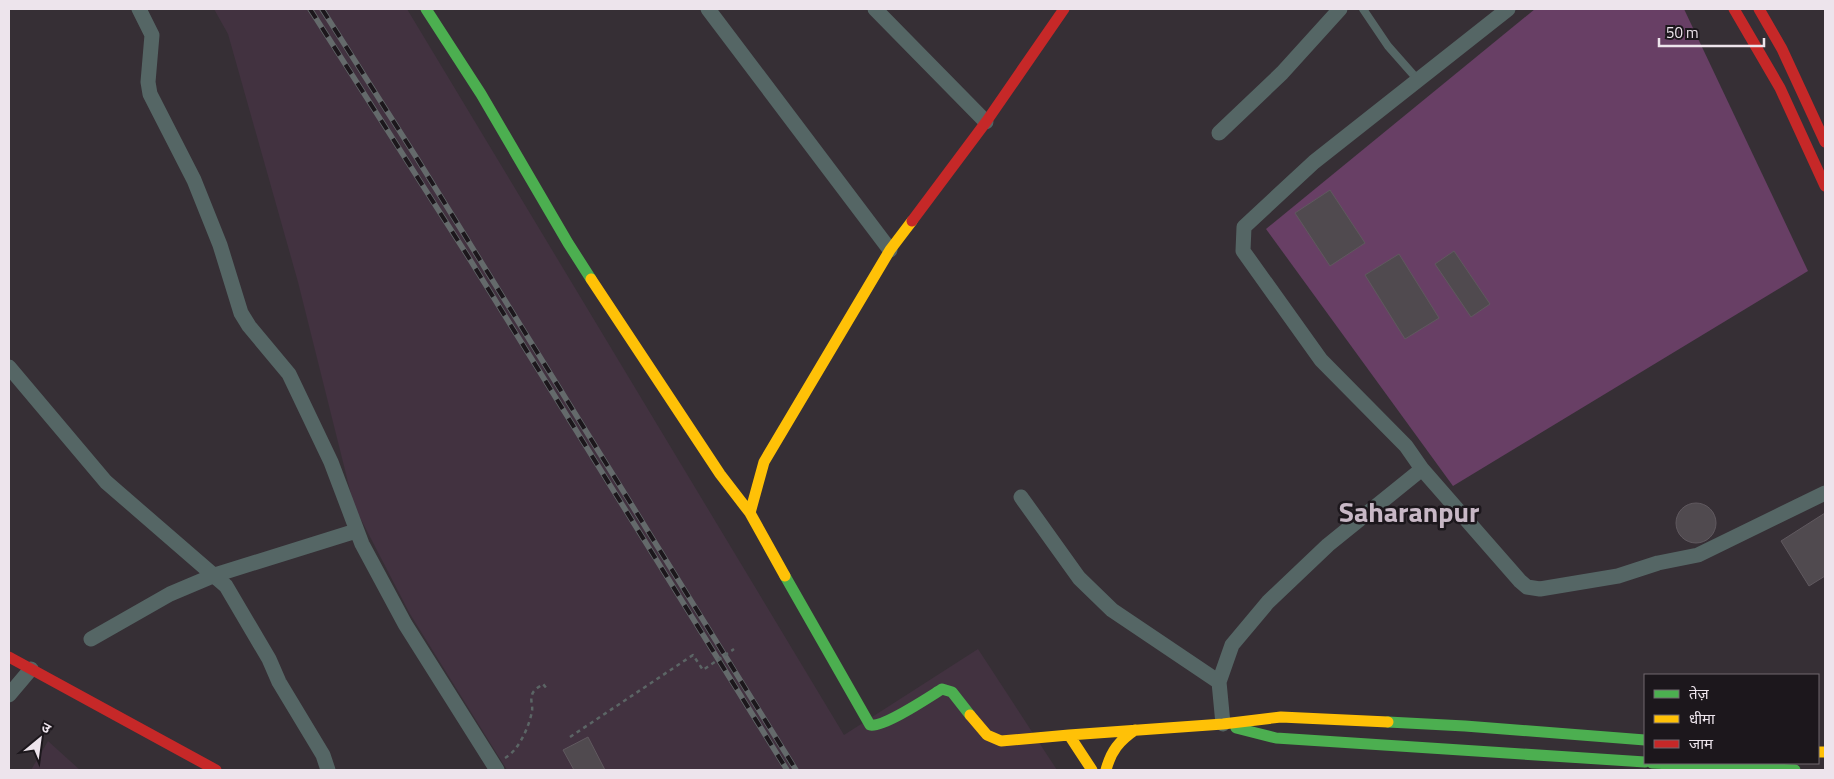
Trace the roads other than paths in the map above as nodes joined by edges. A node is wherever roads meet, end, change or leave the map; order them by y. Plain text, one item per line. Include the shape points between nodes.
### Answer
1 (139, 9) edge
2 (426, 9) edge
3 (708, 9) edge
4 (875, 9) edge
5 (1064, 9) edge
6 (1340, 9) edge
7 (1363, 9) edge
8 (1508, 9) edge
9 (1734, 9) edge
10 (1759, 9) edge
11 (1418, 80) junction
12 (1797, 80) junction
13 (1780, 88) junction
14 (986, 122) junction
15 (1219, 133) dead end
16 (1825, 142) edge
17 (1825, 186) edge
18 (890, 250) junction
19 (9, 366) edge
20 (1422, 469) junction
21 (1825, 493) edge
22 (1021, 497) dead end
23 (750, 514) junction
24 (356, 531) junction
25 (214, 575) junction
26 (91, 640) dead end
27 (9, 657) edge
28 (31, 670) junction
29 (1219, 682) junction
30 (9, 695) edge
31 (1223, 724) junction
32 (1135, 730) junction
33 (1069, 734) junction
34 (1644, 740) edge
35 (1644, 762) edge
36 (1663, 764) edge
37 (495, 767) edge
38 (1719, 769) edge
39 (216, 770) edge
40 (328, 770) edge
41 (1092, 770) edge
42 (1106, 770) edge
43 (1788, 770) edge
44 (1795, 770) edge

1 - 24 street via 152,35 150,94 194,180 220,245 241,313 289,374 332,462
2 - 23 street via 481,94 568,243 720,474
3 - 18 street
4 - 14 street
5 - 14 street
6 - 15 street via 1282,73
7 - 11 lane via 1388,46
8 - 11 street
9 - 13 street
10 - 12 street
11 - 20 street via 1314,162 1244,226 1243,251 1321,360 1406,446
12 - 13 street
12 - 16 street
13 - 17 street
14 - 18 street
18 - 23 street via 764,462
19 - 25 street via 106,482
20 - 21 street via 1520,581 1527,587 1540,589 1618,576 1698,555
20 - 29 street via 1328,545 1268,602 1232,645
22 - 29 street via 1079,578 1112,610
23 - 33 street via 870,726 894,718 947,689 987,735 995,739
24 - 25 street
24 - 37 street via 405,624
25 - 26 street via 170,594
25 - 40 street via 226,586 269,659 323,755
27 - 28 street
28 - 30 street
28 - 39 street
29 - 31 street
31 - 32 street
31 - 34 street via 1281,717 1466,726
31 - 35 street via 1276,738
32 - 33 street
32 - 42 street via 1120,740
33 - 41 street
36 - 38 street
38 - 43 street
43 - 44 street

